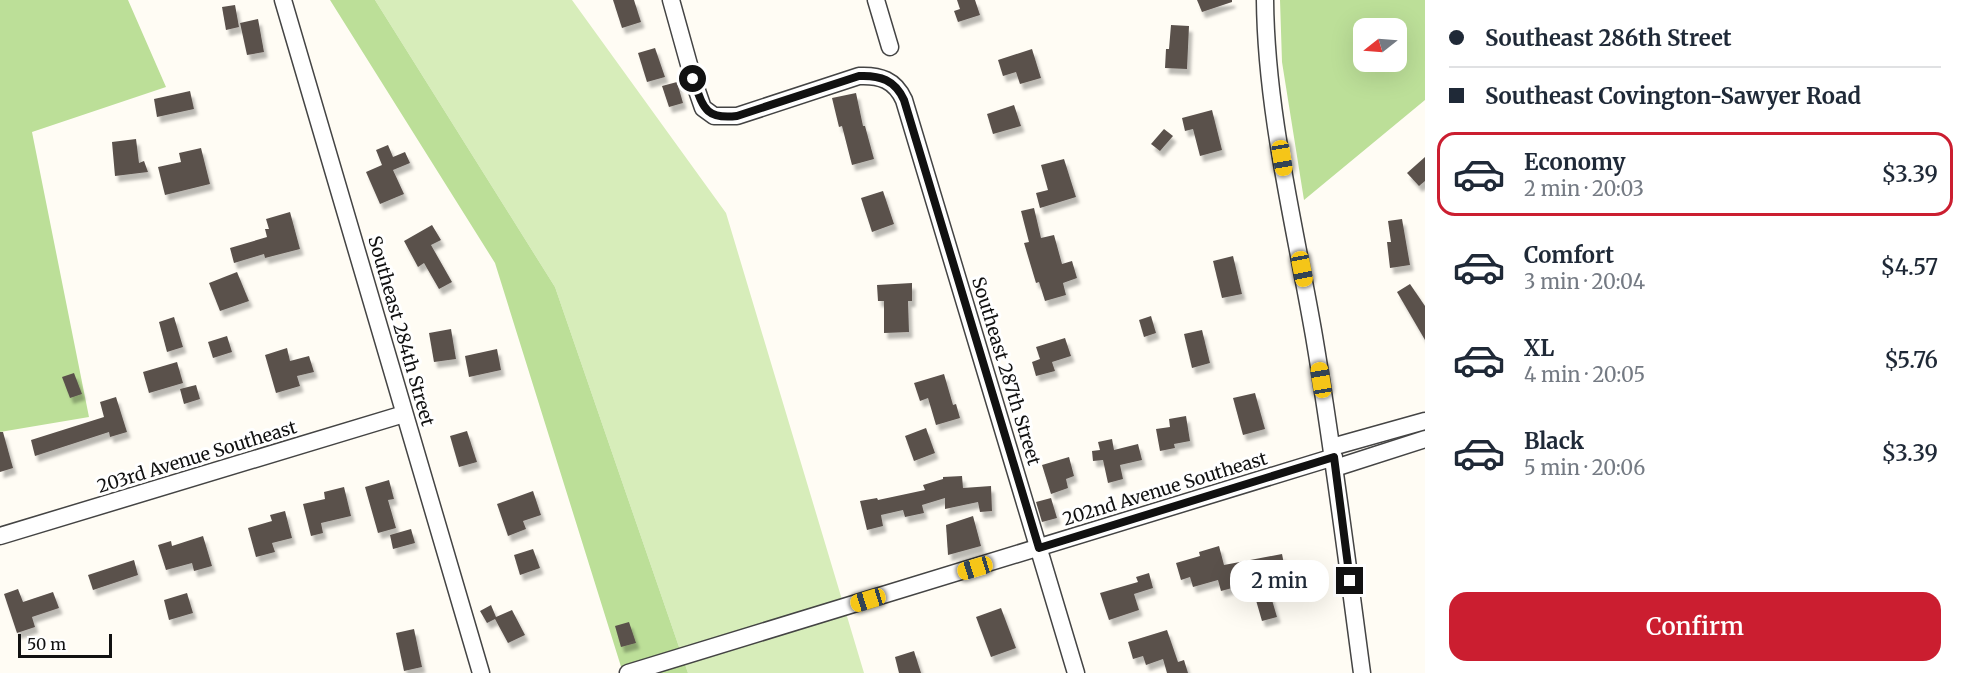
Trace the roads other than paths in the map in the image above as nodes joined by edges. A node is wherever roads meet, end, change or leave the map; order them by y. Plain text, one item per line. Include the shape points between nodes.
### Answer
1 (283, 0) edge
2 (671, 0) edge
3 (876, 0) edge
4 (1265, 0) edge
5 (890, 47) dead end
6 (404, 414) junction
7 (1425, 421) edge
8 (1425, 439) edge
9 (1334, 457) junction
10 (0, 536) edge
11 (1039, 548) junction
12 (481, 673) edge
13 (628, 673) edge
14 (1076, 673) edge
15 (1362, 673) edge

1 - 6 street, Southeast 284th Street
2 - 11 street, Southeast 287th Street via 700,98 714,116 737,116 859,76 873,75 900,90
3 - 5 street
4 - 9 street via 1267,59
6 - 10 street, 203rd Avenue Southeast
6 - 12 street, Southeast 284th Street
7 - 9 street, 202nd Avenue Southeast
8 - 9 street, 202nd Avenue Southeast
9 - 11 street, 202nd Avenue Southeast
9 - 15 street
11 - 13 street, 202nd Avenue Southeast
11 - 14 street, Southeast 287th Street

